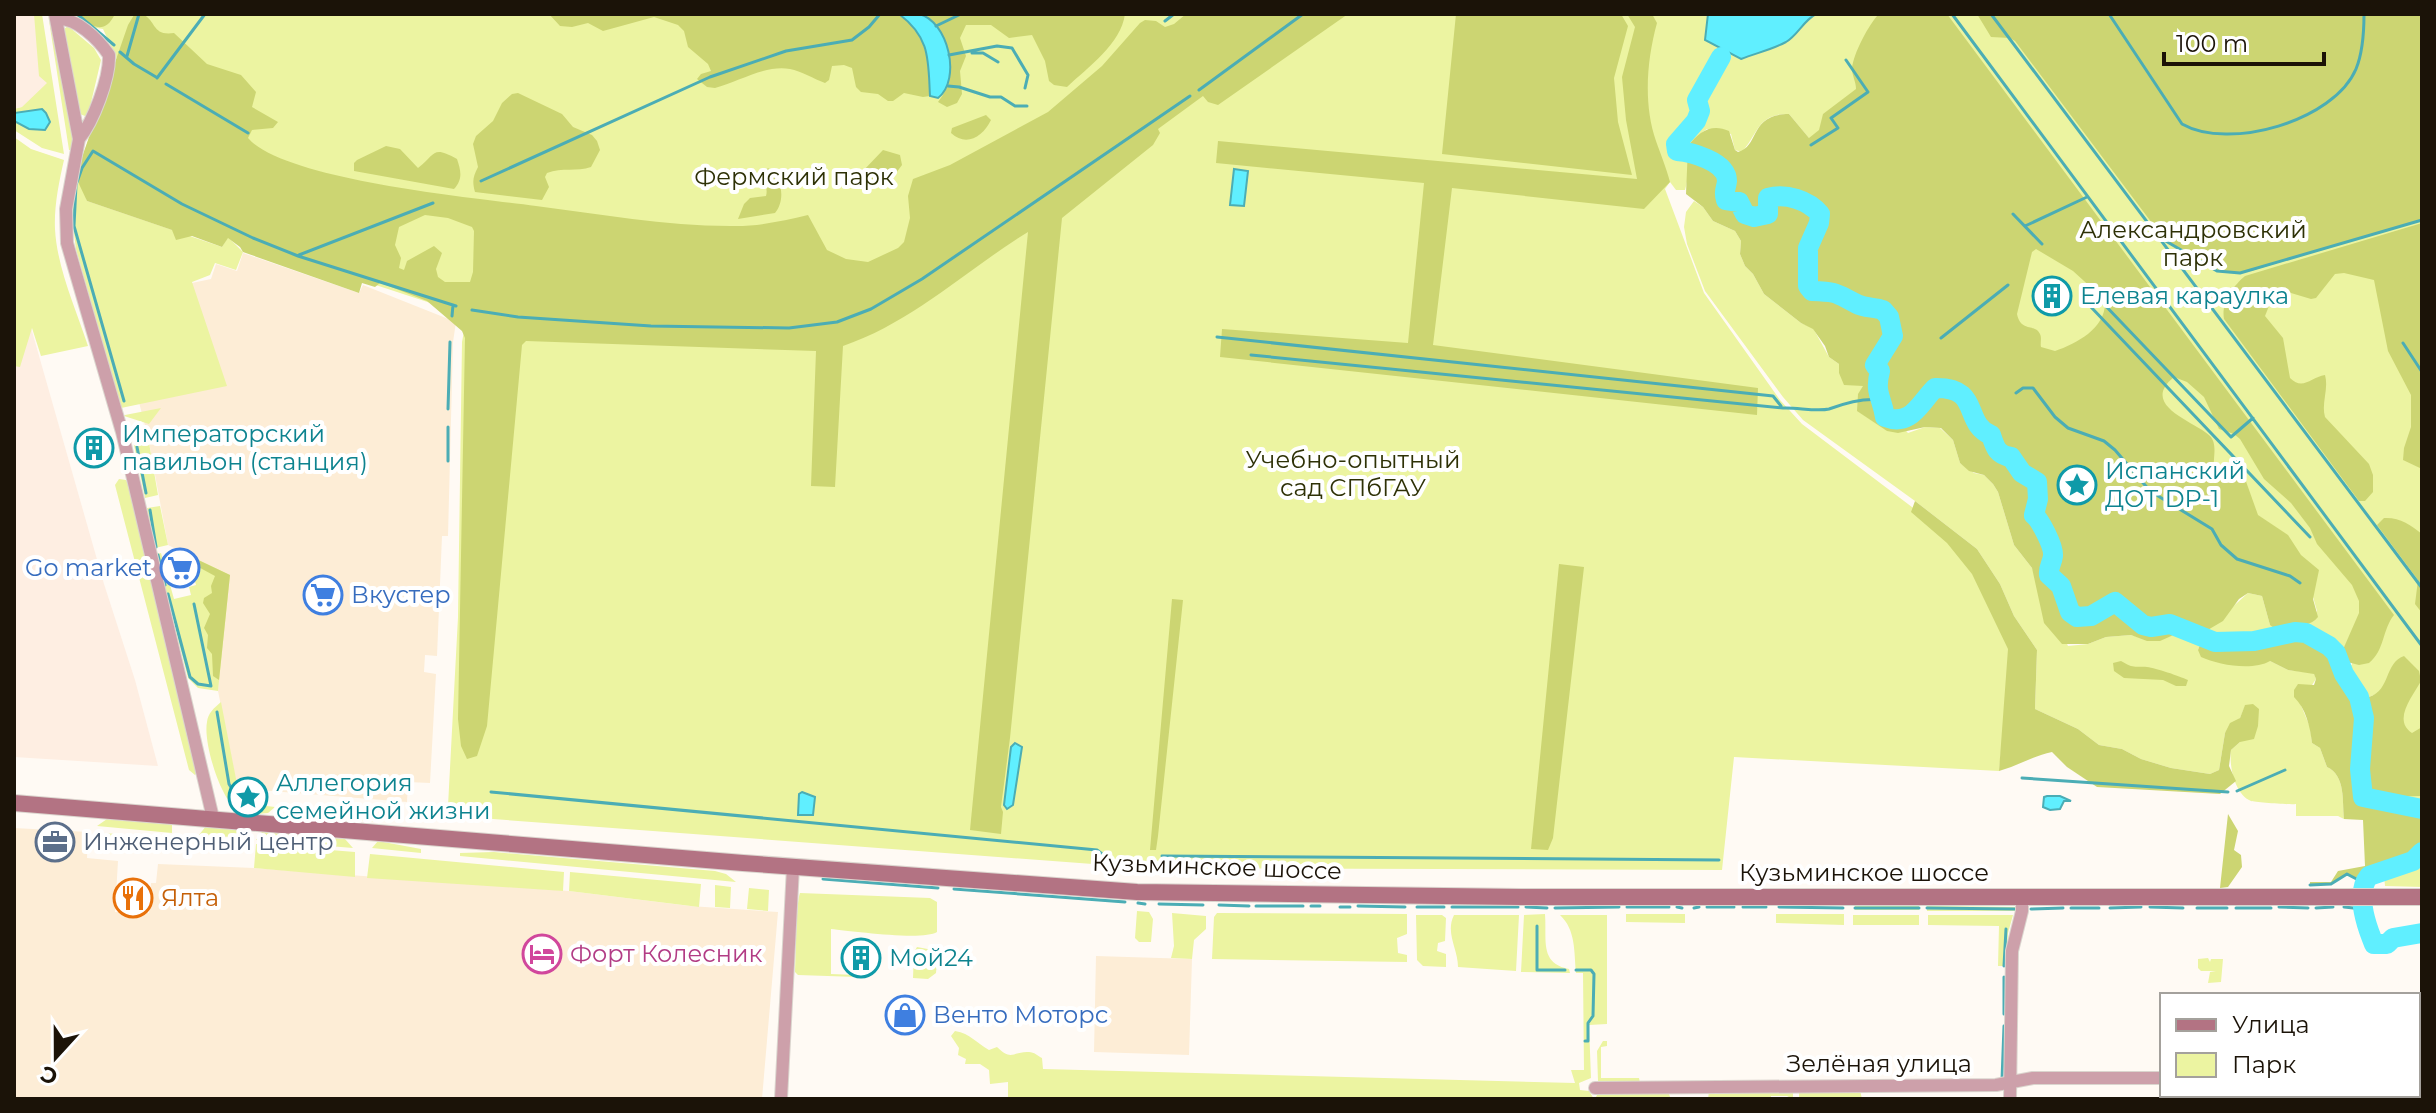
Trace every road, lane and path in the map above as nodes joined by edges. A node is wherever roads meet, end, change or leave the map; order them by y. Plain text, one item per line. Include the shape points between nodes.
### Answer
1 (56, 16) edge
2 (79, 139) junction
3 (14, 803) edge
4 (213, 818) junction
5 (793, 867) junction
6 (2422, 897) edge
7 (2022, 898) junction
8 (2160, 1078) edge
9 (2010, 1084) junction
10 (1595, 1088) dead end
11 (781, 1099) edge
12 (2010, 1099) edge

1 - 2 street
1 - 2 street via 71,20 109,55 93,117
2 - 4 street via 66,209 67,243 122,432
3 - 4 main road, Кузьминское шоссе
4 - 5 main road, Кузьминское шоссе
5 - 7 main road, Кузьминское шоссе via 1211,894
5 - 11 street
6 - 7 main road, Кузьминское шоссе
7 - 9 street via 2012,951
8 - 9 street, Зелёная улица via 2033,1078
9 - 10 street, Зелёная улица
9 - 12 street

